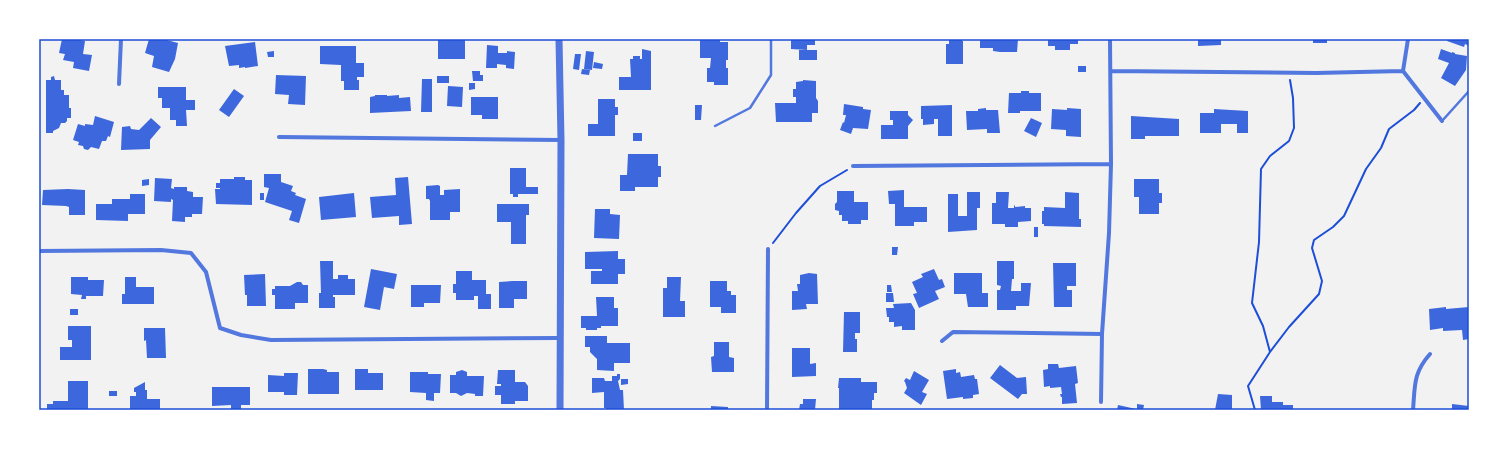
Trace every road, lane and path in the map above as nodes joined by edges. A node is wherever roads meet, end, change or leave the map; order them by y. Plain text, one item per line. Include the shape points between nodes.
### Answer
1 (121, 39) edge
2 (559, 39) edge
3 (771, 39) edge
4 (1110, 39) edge
5 (1408, 39) edge
6 (1111, 71) junction
7 (1403, 71) junction
8 (1288, 72) junction
9 (118, 84) dead end
10 (1469, 91) edge
11 (1422, 97) junction
12 (1442, 121) joint
13 (715, 126) dead end
14 (279, 137) dead end
15 (560, 140) junction
16 (1112, 164) junction
17 (853, 166) joint
18 (768, 249) joint
19 (39, 251) edge
20 (1102, 334) junction
21 (559, 338) junction
22 (942, 341) dead end
23 (1270, 352) junction
24 (1430, 354) dead end
25 (1101, 402) dead end
26 (560, 410) edge
27 (767, 410) edge
28 (1255, 410) edge
29 (1413, 410) edge

1 - 9 street
2 - 15 street
3 - 13 lane via 771,75 750,108
4 - 6 street
5 - 7 street
6 - 8 street
6 - 16 street
7 - 8 street
7 - 11 street
8 - 23 path via 1293,98 1294,128 1288,141 1270,156 1261,169 1259,242 1252,303 1264,326
10 - 12 lane
11 - 12 street
11 - 23 path via 1419,106 1389,129 1381,148 1366,169 1344,216 1314,240 1312,248 1322,281 1319,294
14 - 15 street
15 - 21 street
16 - 17 street
16 - 20 street
17 - 18 path via 820,186
18 - 27 street
19 - 21 street via 161,250 191,253 206,272 220,328 271,340
20 - 22 street via 953,332
20 - 25 street
21 - 26 street
23 - 28 path via 1248,386
24 - 29 street via 1421,364 1415,381

